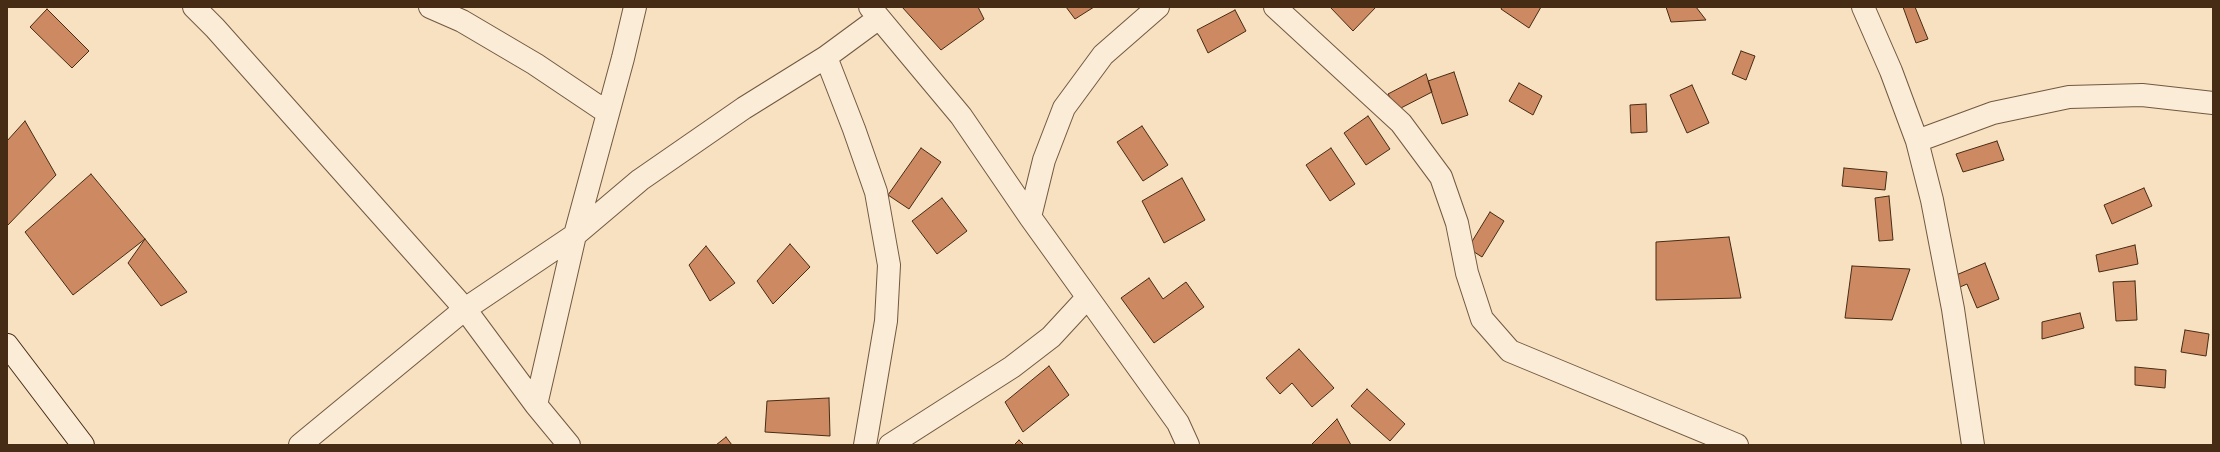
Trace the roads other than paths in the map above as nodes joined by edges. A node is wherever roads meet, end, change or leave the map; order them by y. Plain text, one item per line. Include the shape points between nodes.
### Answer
1 (194, 7) edge
2 (430, 7) edge
3 (635, 7) edge
4 (1158, 7) edge
5 (1275, 7) edge
6 (1862, 7) edge
7 (874, 12) edge
8 (826, 57) junction
9 (2213, 102) edge
10 (608, 113) junction
11 (1917, 141) junction
12 (1030, 217) junction
13 (575, 235) junction
14 (1087, 298) junction
15 (465, 309) junction
16 (7, 345) edge
17 (536, 405) junction
18 (83, 445) edge
19 (300, 445) edge
20 (569, 445) edge
21 (865, 445) edge
22 (890, 445) edge
23 (1188, 445) edge
24 (1737, 445) edge
25 (1973, 445) edge

1 - 15 street
2 - 10 street via 462,21 535,64
3 - 10 street
4 - 12 street via 1103,55 1064,108 1044,160
5 - 24 street via 1401,122 1441,177 1458,222 1467,273 1482,319 1510,351
6 - 11 street via 1891,71
7 - 8 street
7 - 12 street via 961,116
8 - 13 street via 744,108 640,180
8 - 21 street via 876,192 889,265 886,321
9 - 11 street via 2142,95 2069,97 1993,113
10 - 13 street
11 - 25 street via 1932,200 1953,309
12 - 14 street
13 - 15 street
13 - 17 street
14 - 22 street via 1051,337 1012,366
14 - 23 street via 1178,424
15 - 17 street
15 - 19 street
16 - 18 street
17 - 20 street

